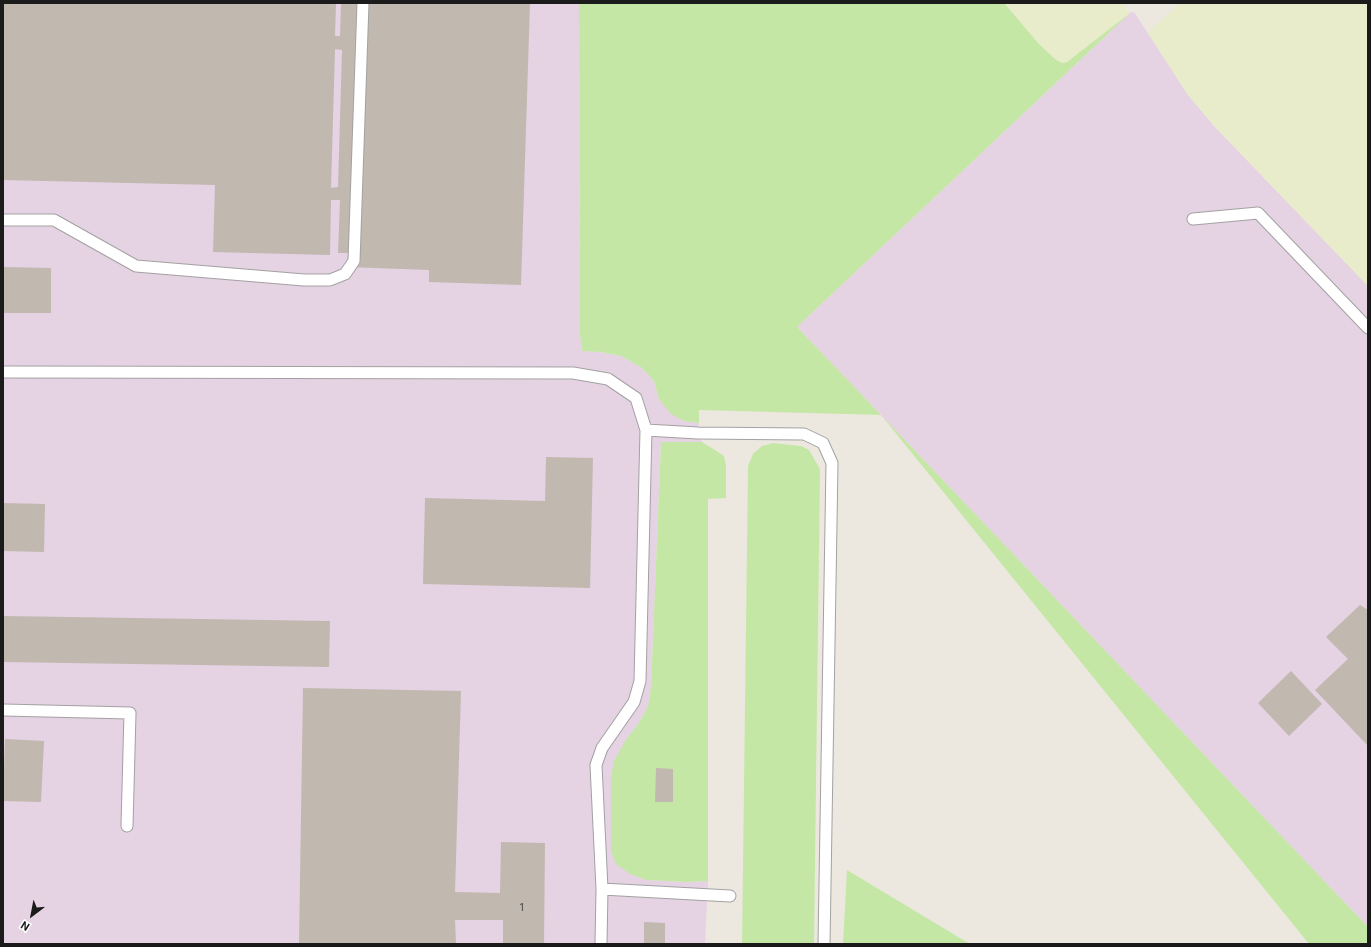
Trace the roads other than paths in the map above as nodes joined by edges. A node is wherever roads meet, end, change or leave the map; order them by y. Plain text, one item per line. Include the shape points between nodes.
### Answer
1 (363, 3) edge
2 (1193, 219) dead end
3 (3, 220) edge
4 (1368, 328) edge
5 (3, 372) edge
6 (646, 430) junction
7 (3, 710) edge
8 (127, 826) dead end
9 (602, 889) junction
10 (730, 896) dead end
11 (601, 944) edge
12 (824, 944) edge

1 - 3 lane via 354,262 345,274 330,280 304,280 136,266 54,220
2 - 4 lane via 1258,213
5 - 6 lane via 573,373 608,379 636,398
6 - 9 lane via 640,681 634,702 602,748 596,765
6 - 12 lane via 804,434 823,443 832,463
7 - 8 lane via 130,713
9 - 10 lane
9 - 11 lane

